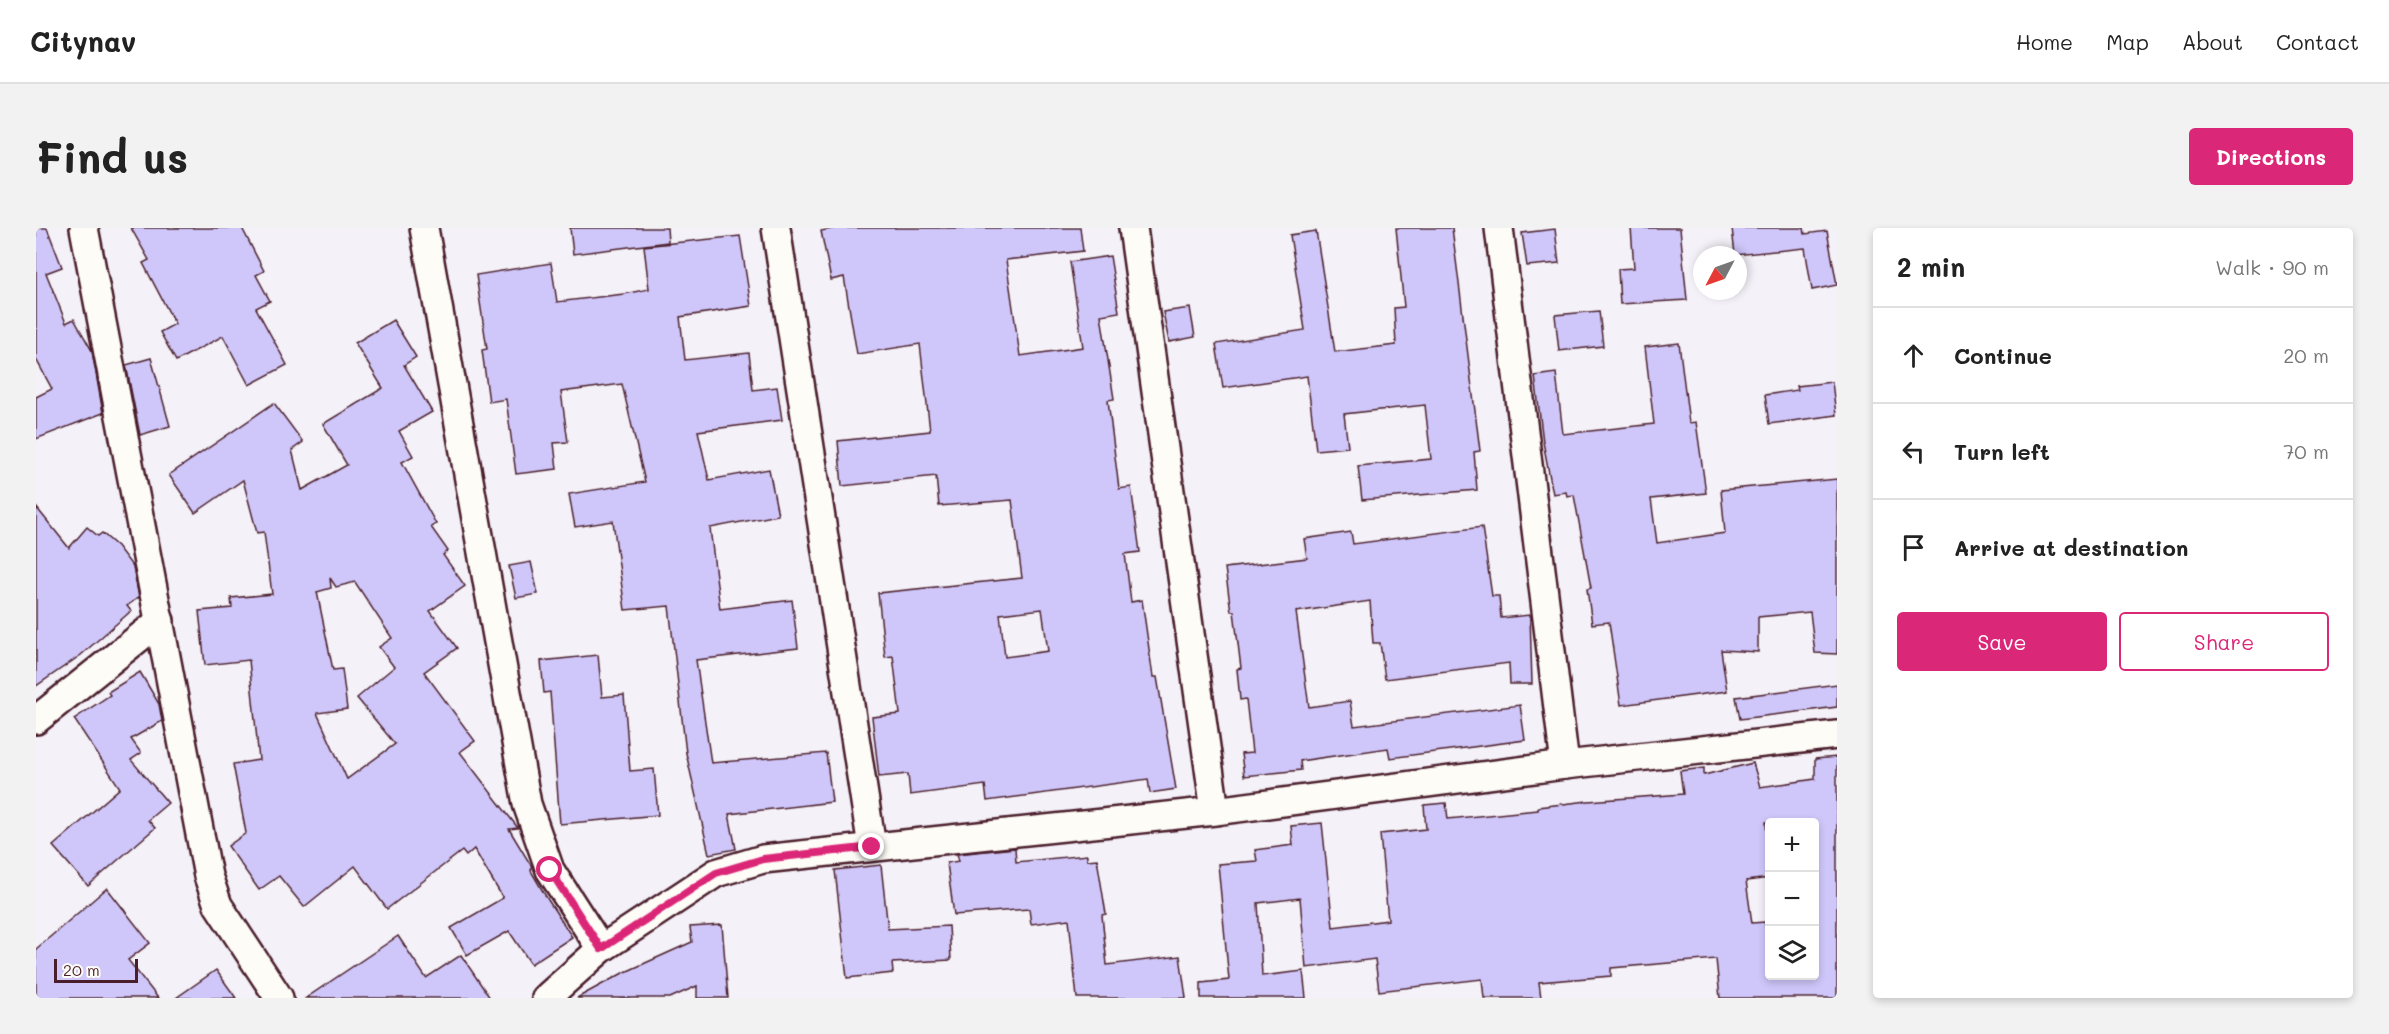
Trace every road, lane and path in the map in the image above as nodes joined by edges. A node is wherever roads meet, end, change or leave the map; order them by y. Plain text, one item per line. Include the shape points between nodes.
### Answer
1 (84, 228) edge
2 (424, 228) edge
3 (776, 228) edge
4 (1133, 228) edge
5 (1499, 228) edge
6 (160, 621) junction
7 (36, 720) edge
8 (1837, 735) edge
9 (1565, 765) junction
10 (1215, 811) junction
11 (872, 847) junction
12 (601, 949) junction
13 (279, 998) edge
14 (546, 998) edge

1 - 6 street
2 - 12 street via 527,804 550,870
3 - 11 street
4 - 10 street
5 - 9 street
6 - 7 street
6 - 13 street via 208,876 218,905
8 - 9 street
9 - 10 street
10 - 11 street
11 - 12 street via 763,859 716,873
12 - 14 street

